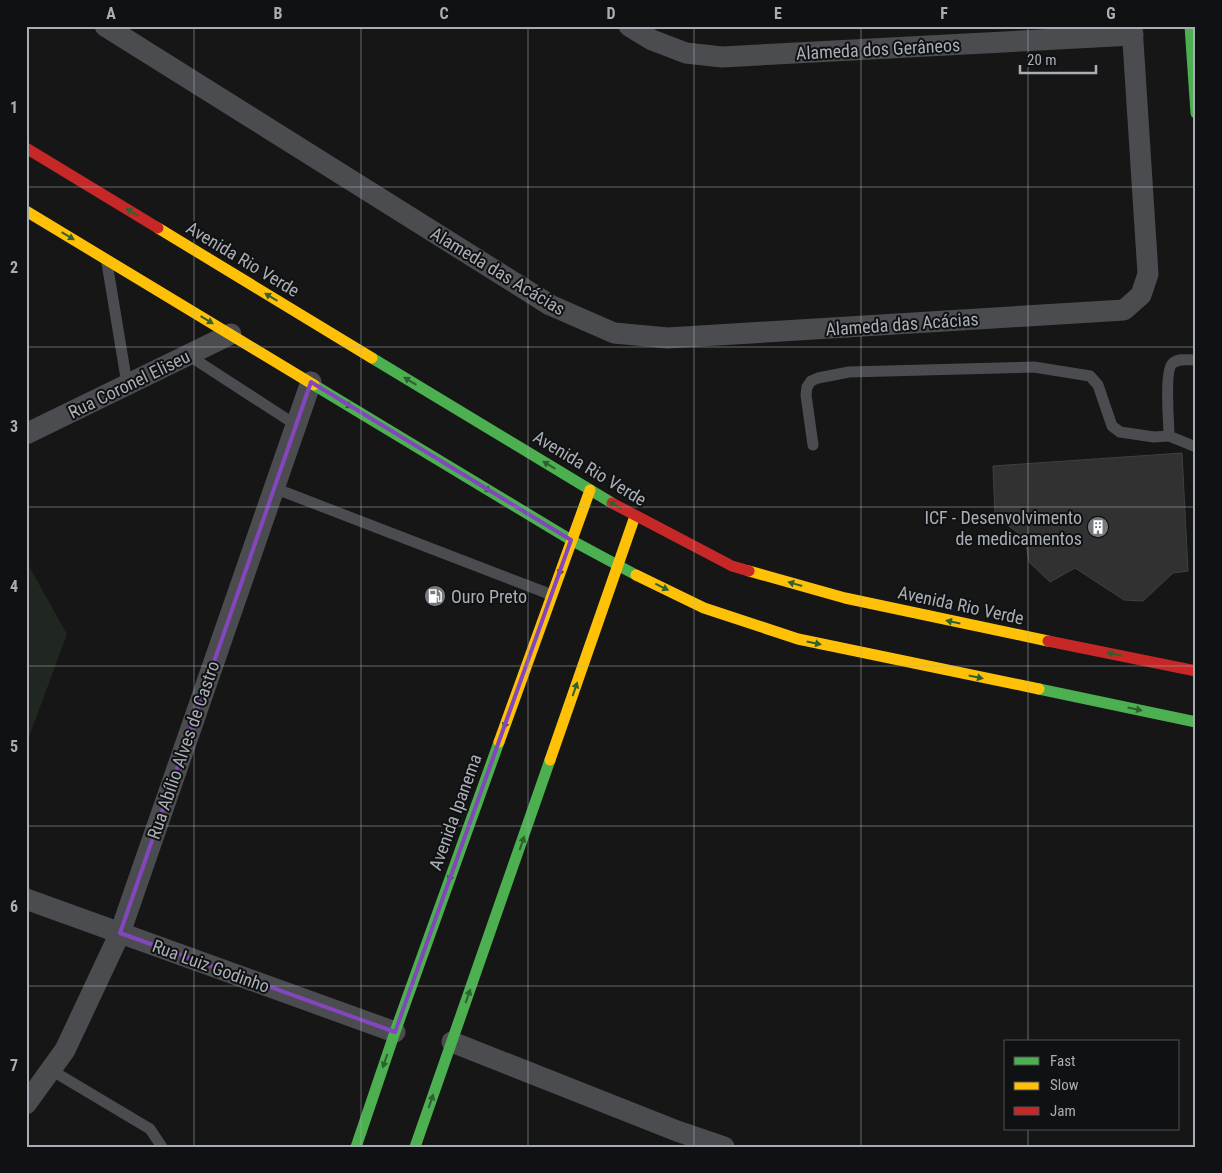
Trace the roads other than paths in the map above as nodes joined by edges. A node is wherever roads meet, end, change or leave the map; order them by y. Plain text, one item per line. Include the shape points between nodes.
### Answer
1 (105, 26) edge
2 (629, 26) edge
3 (1190, 26) edge
4 (1132, 31) edge
5 (1196, 112) edge
6 (26, 148) edge
7 (26, 210) edge
8 (106, 259) junction
9 (232, 334) junction
10 (188, 355) junction
11 (1196, 360) edge
12 (311, 382) junction
13 (128, 384) junction
14 (296, 425) junction
15 (26, 434) edge
16 (1169, 436) junction
17 (813, 444) dead end
18 (1196, 447) edge
19 (274, 488) junction
20 (590, 490) junction
21 (635, 516) junction
22 (571, 540) junction
23 (618, 566) junction
24 (552, 595) junction
25 (1196, 671) edge
26 (1196, 722) edge
27 (26, 899) edge
28 (120, 933) junction
29 (395, 1032) junction
30 (452, 1042) junction
31 (51, 1070) junction
32 (26, 1104) edge
33 (674, 1139) edge
34 (162, 1147) edge
35 (356, 1147) edge
36 (415, 1147) edge
37 (724, 1147) edge

1 - 4 street, Alameda das Acácias via 550,305 614,333 668,338 1124,310 1141,295 1148,274
2 - 4 street, Alameda dos Gerâneos via 686,54 722,57
3 - 5 main road
20 -> 6 main road, Avenida Rio Verde
7 -> 8 main road
8 -> 9 main road
8 - 13 lane
9 - 10 street, Rua Coronel Eliseu
9 - 12 main road
10 - 13 street, Rua Coronel Eliseu
10 - 14 lane
11 - 16 lane via 1179,360 1168,369
12 - 14 street, Rua Abílio Alves de Castro
12 -> 22 main road
13 - 15 street, Rua Coronel Eliseu
14 - 19 street, Rua Abílio Alves de Castro
16 - 17 lane via 1120,432 1112,426 1098,385 1090,376 1034,367 849,372 818,378 811,381 806,395
16 - 18 lane
19 - 24 lane
19 - 28 street, Rua Abílio Alves de Castro
21 -> 20 main road, Avenida Rio Verde
20 - 22 main road, Avenida Ipanema
21 - 23 main road
25 -> 21 main road, Avenida Rio Verde via 845,598 732,566
22 - 23 main road
22 -> 24 main road, Avenida Ipanema
23 -> 26 main road via 704,608 798,640
30 -> 23 main road
24 -> 29 main road, Avenida Ipanema
27 - 28 street, Rua Luiz Godinho
28 - 29 street, Rua Luiz Godinho
28 - 31 street, Rua Abílio Alves de Castro via 65,1050
29 -> 35 main road, Avenida Ipanema
30 - 33 street
36 -> 30 main road
31 - 32 street, Rua Abílio Alves de Castro
31 - 34 lane via 150,1129
33 - 37 street

